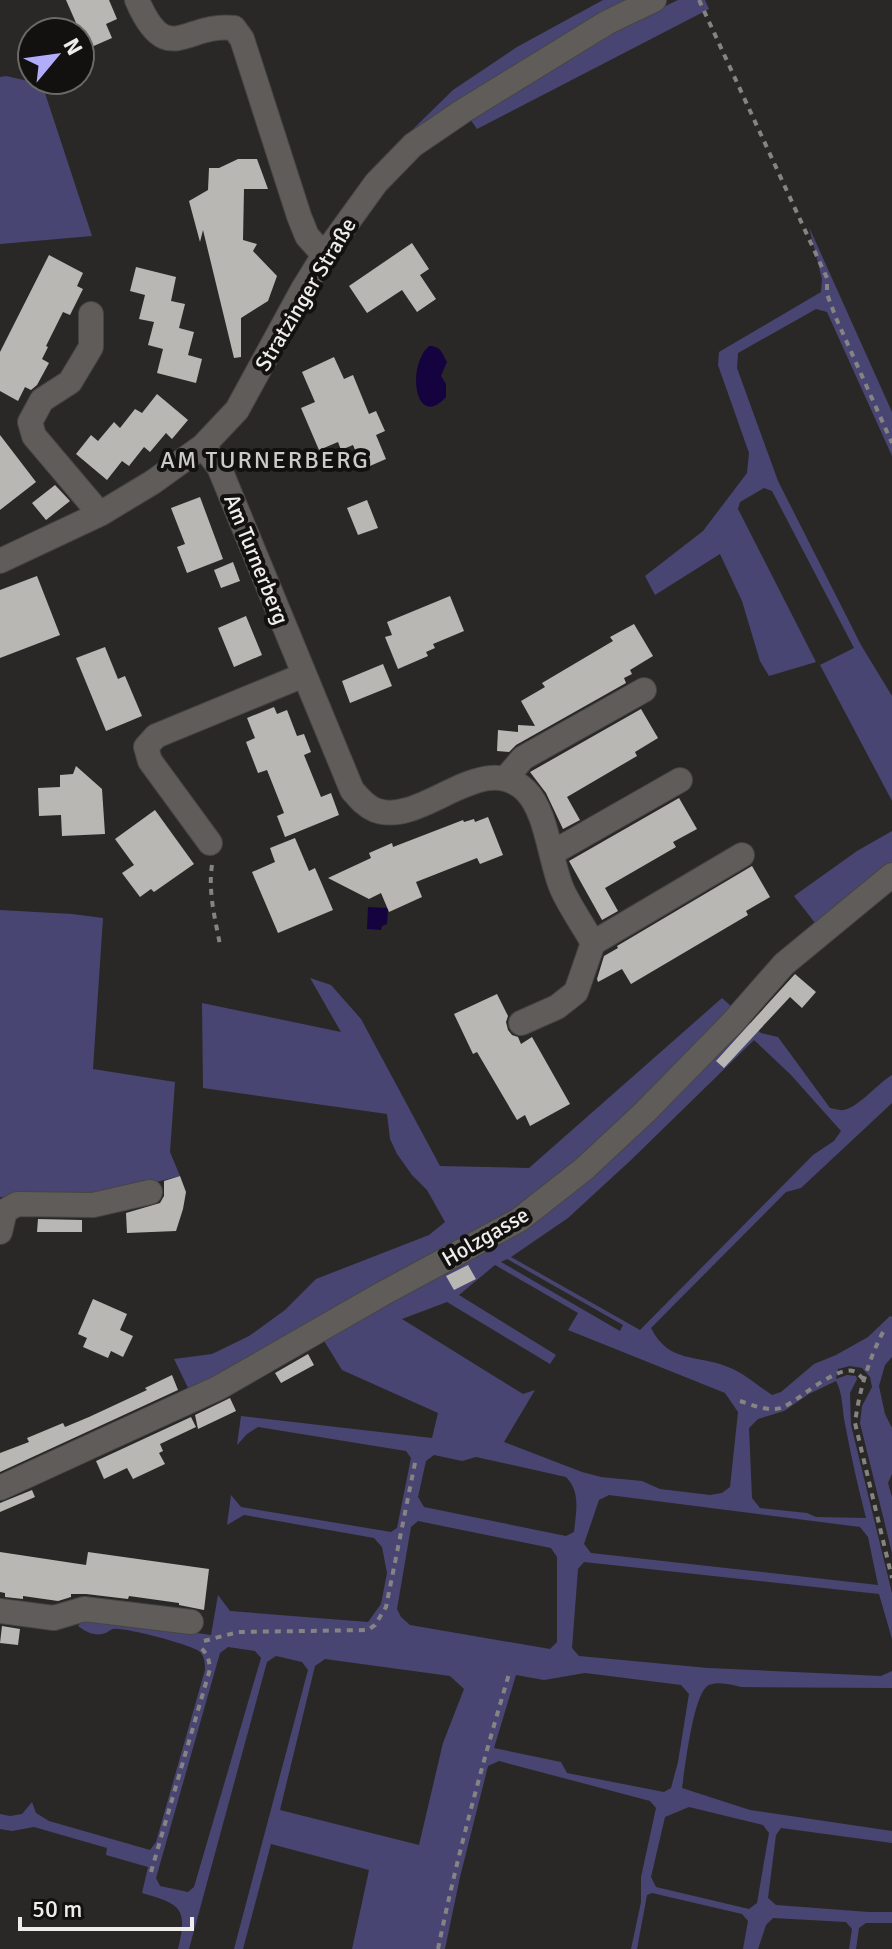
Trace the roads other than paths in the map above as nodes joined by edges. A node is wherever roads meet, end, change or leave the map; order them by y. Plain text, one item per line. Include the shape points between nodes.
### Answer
1 (137, 0) edge
2 (654, 0) edge
3 (324, 255) junction
4 (91, 314) dead end
5 (203, 446) junction
6 (100, 514) junction
7 (0, 561) edge
8 (304, 675) junction
9 (644, 690) dead end
10 (506, 778) junction
11 (680, 780) dead end
12 (210, 843) road end
13 (552, 853) junction
14 (742, 855) dead end
15 (892, 875) edge
16 (593, 943) junction
17 (521, 1023) dead end
18 (150, 1192) dead end
19 (3, 1221) edge
20 (0, 1488) edge
21 (0, 1611) edge
22 (191, 1622) dead end

1 - 3 street via 158,35 176,39 234,28 299,216 307,236
2 - 3 street, Stratzinger Straße via 608,22 413,145 376,183
3 - 5 street, Stratzinger Straße via 237,410
4 - 6 street via 91,347 70,382 42,400 30,422 34,436
5 - 6 street, Stratzinger Straße
5 - 8 street, Am Turnerberg via 219,467
6 - 7 street, Stratzinger Straße
8 - 10 street, Am Turnerberg via 352,790 377,811 410,809 484,777
8 - 12 street via 156,736 146,747 150,761
9 - 10 street via 523,758
10 - 13 street via 533,802
11 - 13 street
13 - 16 street via 562,888
14 - 16 street
15 - 20 street, Holzgasse via 784,964 645,1112 519,1220 218,1388
16 - 17 street via 576,992
18 - 19 street via 93,1205 17,1204
21 - 22 street via 54,1618 84,1609

